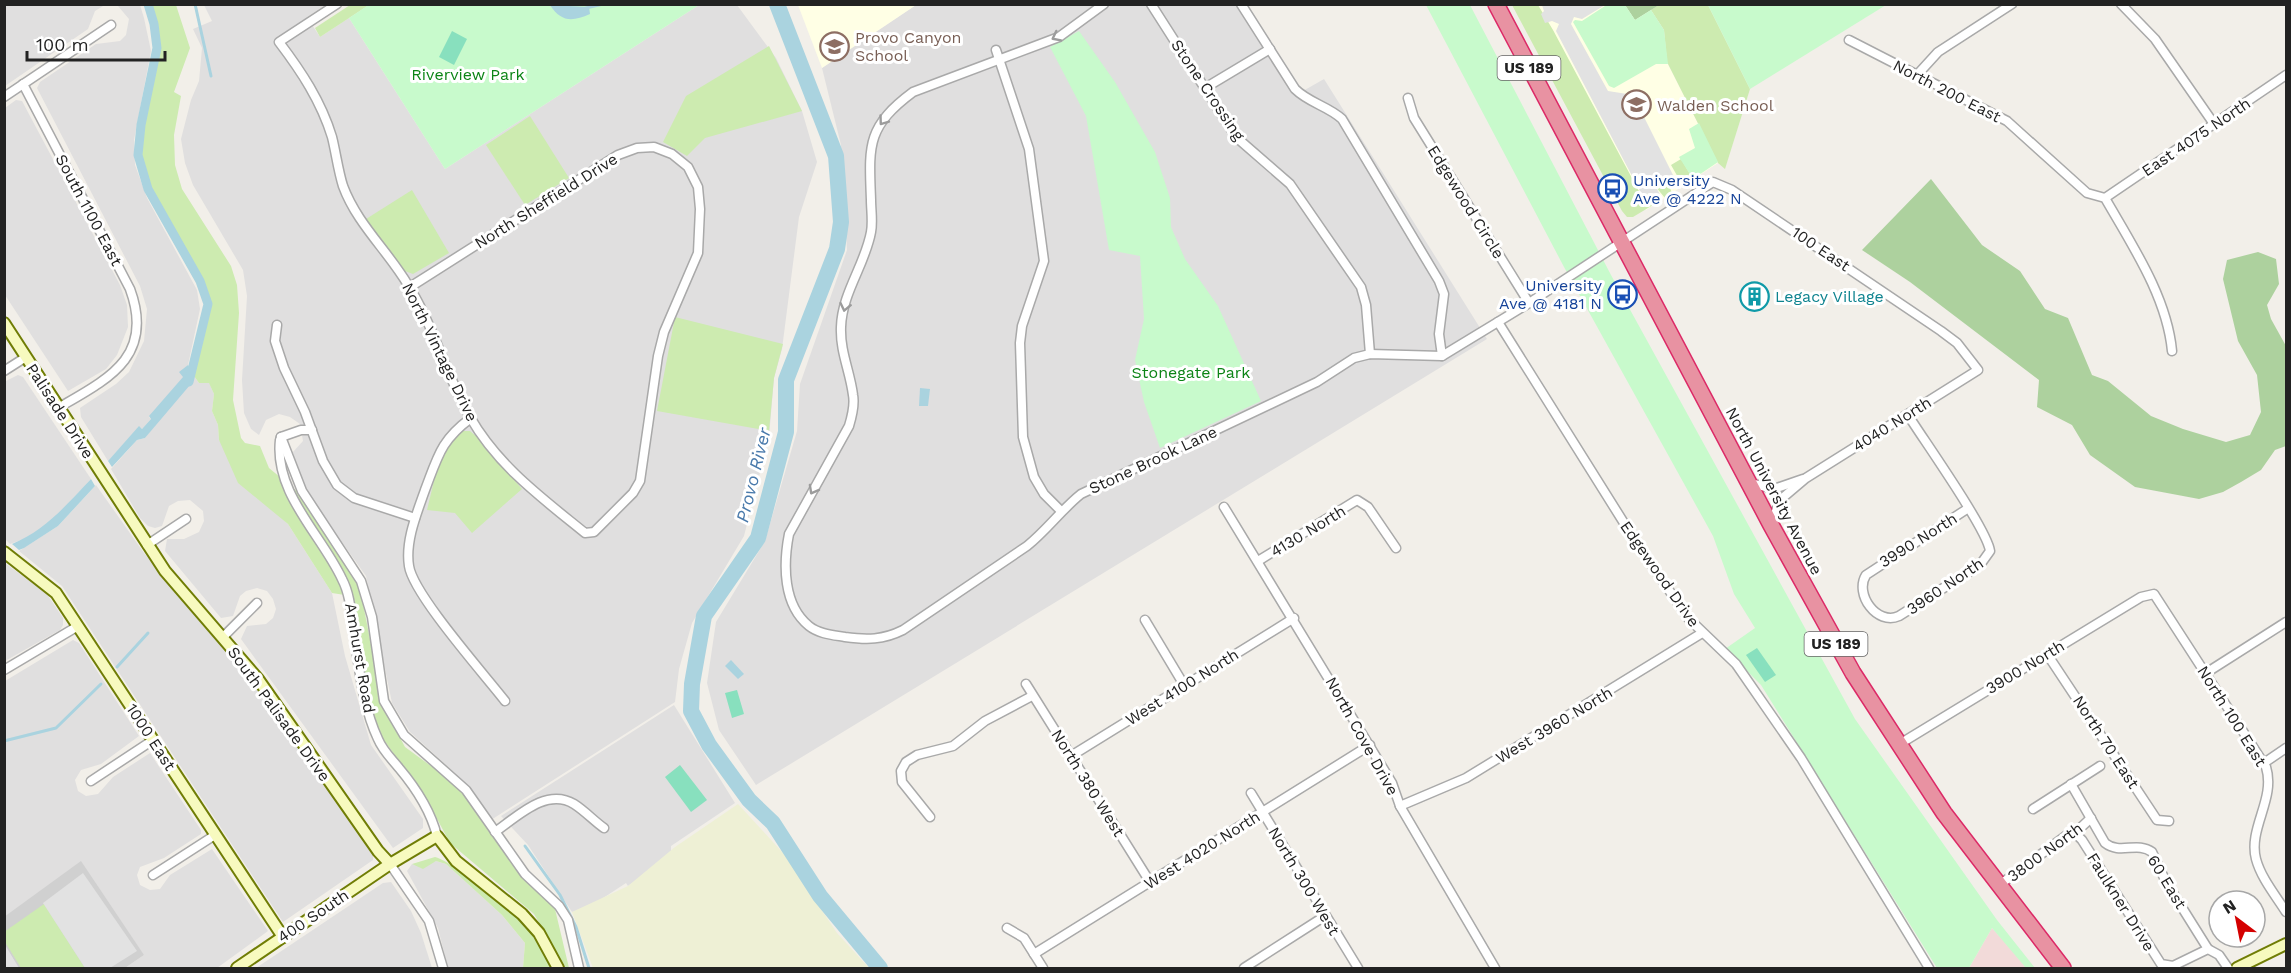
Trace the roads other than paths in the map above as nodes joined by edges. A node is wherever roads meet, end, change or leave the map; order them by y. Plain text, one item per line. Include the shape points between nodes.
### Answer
1 (337, 4) edge
2 (1104, 4) edge
3 (1151, 4) edge
4 (1241, 4) edge
5 (1496, 4) edge
6 (2012, 4) edge
7 (2121, 4) edge
8 (111, 25) dead end
9 (1849, 40) dead end
10 (1270, 49) junction
11 (996, 50) dead end
12 (1000, 61) junction
13 (1917, 75) junction
14 (2286, 75) edge
15 (23, 84) junction
16 (1205, 88) junction
17 (4, 97) edge
18 (1408, 98) dead end
19 (2214, 124) junction
20 (2105, 198) junction
21 (1622, 243) junction
22 (410, 287) junction
23 (1529, 303) junction
24 (1498, 321) junction
25 (4, 323) edge
26 (277, 325) dead end
27 (2172, 351) dead end
28 (1370, 354) junction
29 (1442, 356) junction
30 (26, 357) junction
31 (1978, 370) joint
32 (4, 371) edge
33 (58, 408) junction
34 (1908, 415) junction
35 (471, 418) junction
36 (312, 430) junction
37 (281, 437) junction
38 (97, 469) joint
39 (1806, 478) junction
40 (1748, 482) junction
41 (1224, 507) dead end
42 (1967, 509) junction
43 (1061, 511) junction
44 (415, 518) junction
45 (186, 519) dead end
46 (1771, 525) junction
47 (594, 532) joint
48 (147, 545) junction
49 (1396, 548) dead end
50 (4, 552) edge
51 (1258, 561) junction
52 (2154, 594) joint
53 (257, 603) dead end
54 (1869, 604) joint
55 (1294, 618) junction
56 (1145, 620) dead end
57 (2286, 622) edge
58 (78, 626) junction
59 (1702, 633) junction
60 (223, 637) junction
61 (2047, 654) junction
62 (4, 670) edge
63 (2206, 673) junction
64 (1026, 684) dead end
65 (1184, 685) junction
66 (1032, 696) junction
67 (505, 701) dead end
68 (153, 740) junction
69 (1370, 745) junction
70 (1898, 745) junction
71 (2286, 748) edge
72 (1071, 756) junction
73 (2264, 763) junction
74 (2100, 766) dead end
75 (91, 781) dead end
76 (2071, 784) junction
77 (1251, 792) dead end
78 (1400, 806) junction
79 (2033, 809) dead end
80 (1263, 812) junction
81 (930, 817) dead end
82 (2091, 818) junction
83 (2169, 821) dead end
84 (604, 828) dead end
85 (495, 832) junction
86 (2074, 833) junction
87 (215, 835) junction
88 (437, 836) junction
89 (390, 864) junction
90 (153, 874) dead end
91 (1150, 882) junction
92 (1998, 886) junction
93 (2286, 912) edge
94 (1326, 916) junction
95 (1007, 928) dead end
96 (283, 937) junction
97 (2286, 944) edge
98 (2207, 947) edge
99 (2208, 949) joint
100 (1034, 954) junction
101 (237, 969) edge
102 (443, 969) edge
103 (558, 969) edge
104 (579, 969) edge
105 (1043, 969) edge
106 (1245, 969) edge
107 (1358, 969) edge
108 (1495, 969) edge
109 (1929, 969) edge
110 (2063, 969) edge
111 (2228, 969) edge
112 (2237, 969) edge

1 - 22 street, North Vintage Drive via 279,42 319,103 344,186 355,209
2 -> 12 street via 1059,37
3 - 16 street, Stone Crossing
4 - 10 street
5 - 21 highway, North University Avenue / US 189
6 - 13 street via 1938,52
7 - 19 street via 2155,39
8 - 15 street
9 - 13 street, North 200 East
10 - 16 street
10 - 29 street via 1304,98 1342,119 1439,281 1444,294 1438,334
11 - 12 street
12 - 43 street via 1029,149 1044,261 1022,326 1023,437 1034,477
12 -> 43 street, Stone Brook Lane via 913,92 879,125 869,146 872,230 841,324 844,363 854,395 853,411 849,426 789,534 785,555 792,603 810,627 825,633 868,640 888,638 1027,546
13 - 20 street, North 200 East via 2007,121 2087,193
14 - 19 street, East 4075 North
15 - 17 street
15 - 33 street, South 1100 East via 130,289 137,311 134,339 118,371
16 - 28 street, Stone Crossing via 1236,137 1299,195 1361,287
18 - 23 street, Edgewood Circle via 1414,118
19 - 20 street, East 4075 North
20 - 27 street via 2163,308
21 - 23 street
21 - 31 street, 100 East via 1713,182 1750,202 1941,331 1957,343
21 - 40 highway, North University Avenue / US 189
22 - 35 street, North Vintage Drive
22 - 47 street, North Sheffield Drive via 618,155 654,147 672,154 688,167 698,187 698,253 664,332 640,481
23 - 24 street
24 - 29 street
24 - 59 street, Edgewood Drive via 1634,539
25 - 30 street, Palisade Drive
26 - 36 street via 275,341
28 - 29 street
28 - 43 street, Stone Brook Lane via 1354,358 1317,382 1081,494
30 - 32 street
30 - 33 street, Palisade Drive
31 - 34 street, 4040 North
33 - 38 street, Palisade Drive
34 - 39 street, 4040 North
34 - 42 street
35 - 44 street via 445,442
35 - 47 street, North Vintage Drive via 500,460 531,490 585,533
36 - 37 street
36 - 44 street via 337,485 354,498
37 - 85 street via 302,491 361,581 372,617 384,701 404,735 466,790
37 - 88 street, Amhurst Road via 279,455 285,485 347,591 361,678 376,736 428,812
38 - 48 street, South Palisade Drive
39 - 40 street, 4040 North via 1774,489
39 - 46 street, 4040 North via 1780,500
40 - 46 highway, North University Avenue / US 189
41 - 51 street, North Cove Drive
42 - 54 street, 3990 North via 1868,572 1862,586
42 - 54 street, 3960 North via 1988,542 1989,554 1980,565 1895,618 1883,619
44 - 67 street via 408,551 412,579
45 - 48 street
46 - 70 highway, North University Avenue / US 189 via 1829,633
48 - 60 street, South Palisade Drive via 165,572
49 - 51 street, 4130 North via 1368,507 1357,500
50 - 58 street, 1000 East via 51,587
51 - 55 street, North Cove Drive
52 - 61 street, 3900 North via 2141,597
52 - 63 street, North 100 East
53 - 60 street
55 - 65 street, West 4100 North
55 - 69 street, North Cove Drive
56 - 65 street
57 - 63 street
58 - 62 street
58 - 68 street, 1000 East
59 - 78 street, West 3960 North via 1466,778
59 - 109 street, Edgewood Drive via 1736,664 1783,731
60 - 89 street, South Palisade Drive via 265,688
61 - 70 street, 3900 North
61 - 83 street, North 70 East via 2157,820
63 - 73 street, North 100 East
64 - 66 street, North 380 West
65 - 72 street, West 4100 North
66 - 72 street, North 380 West
66 - 81 street via 990,718 953,746 917,755 906,762 901,771 902,782
68 - 75 street
68 - 87 street, 1000 East
69 - 78 street, North Cove Drive
69 - 80 street, West 4020 North
70 - 92 highway, North University Avenue / US 189
71 - 73 street
72 - 91 street, North 380 West
73 - 93 street, North 100 East via 2269,784 2256,836 2256,858
74 - 76 street
76 - 79 street
76 - 82 street, 60 East
77 - 80 street, North 300 West
78 - 108 street, North Cove Drive
80 - 91 street, West 4020 North
80 - 94 street, North 300 West
82 - 86 street, 3800 North
82 - 98 street, 60 East via 2110,847 2142,847 2152,852
84 - 85 street via 571,802 557,799 536,804
85 - 104 street via 525,874 564,913
86 - 92 street, 3800 North via 2067,834
86 - 99 street, Faulkner Drive via 2161,964 2173,966
87 - 90 street
87 - 96 street, 1000 East
88 - 89 street, 400 South
88 - 103 street, Amhurst Road via 456,861 522,914 539,933
89 - 96 street, 400 South
89 - 102 street, South Palisade Drive via 429,921
91 - 100 street, West 4020 North
92 - 110 highway, North University Avenue / US 189
94 - 106 street
94 - 107 street, North 300 West
95 - 100 street via 1021,935
96 - 101 street, 400 South
97 - 112 street
99 - 111 street via 2219,955
100 - 105 street

